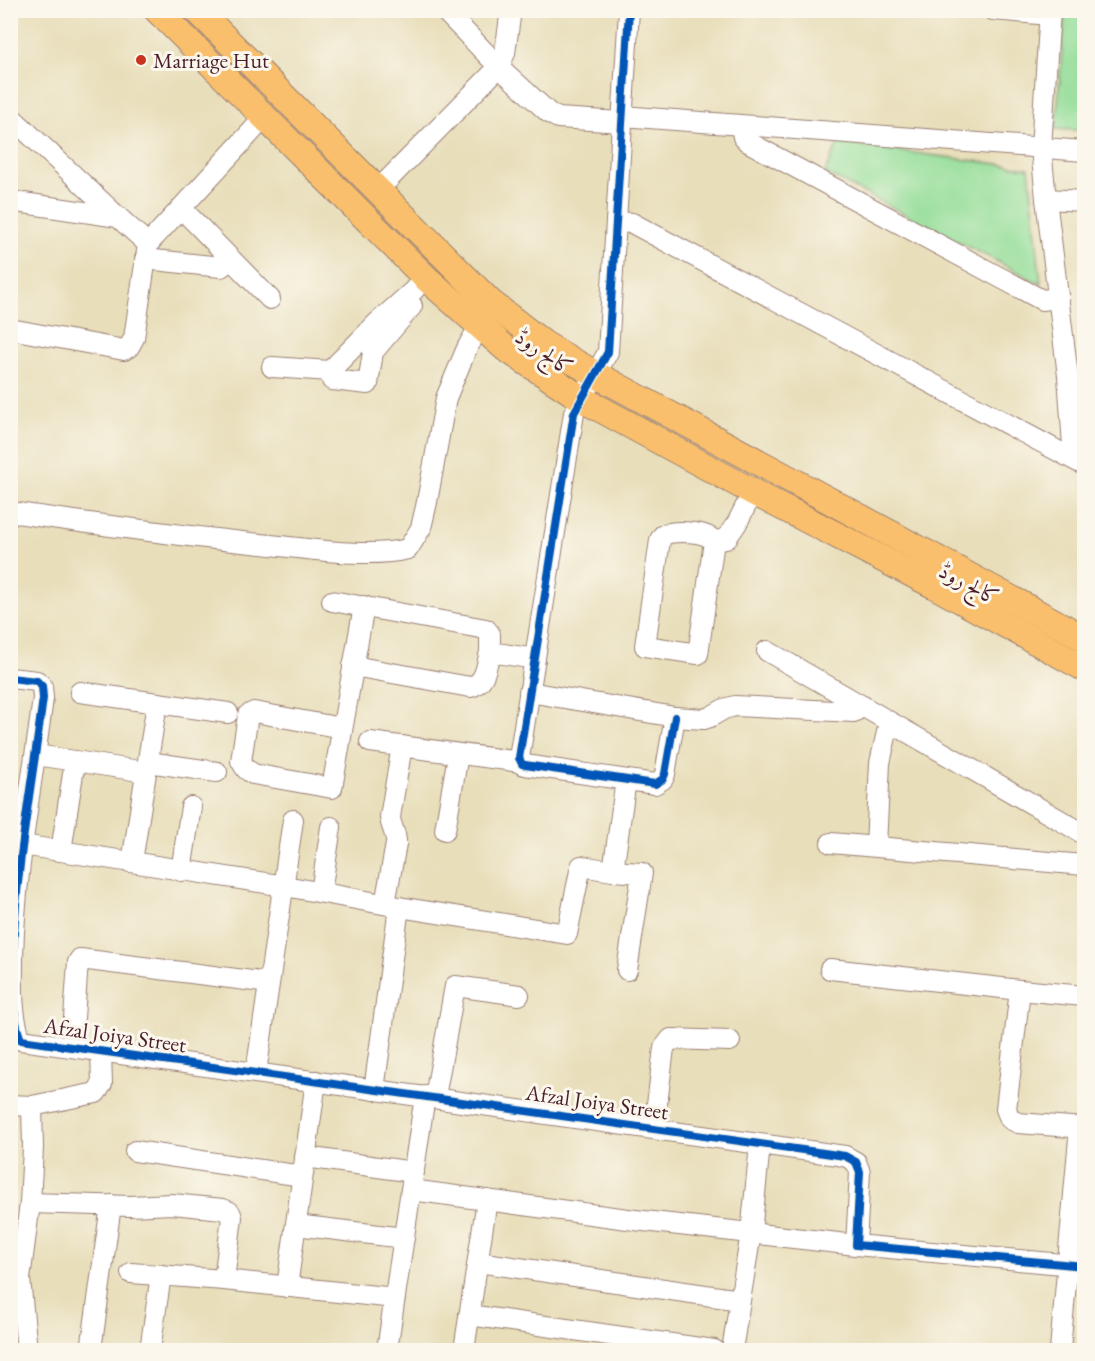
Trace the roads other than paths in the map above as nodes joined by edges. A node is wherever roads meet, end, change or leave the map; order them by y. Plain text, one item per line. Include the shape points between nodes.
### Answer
1 (157, 10) edge
2 (197, 10) edge
3 (444, 10) edge
4 (511, 10) edge
5 (629, 10) edge
6 (993, 10) edge
7 (1050, 13) edge
8 (499, 67) junction
9 (10, 116) edge
10 (265, 117) junction
11 (622, 119) junction
12 (741, 126) junction
13 (1041, 148) junction
14 (1084, 151) edge
15 (370, 181) junction
16 (341, 192) junction
17 (1046, 199) junction
18 (10, 201) edge
19 (1084, 201) edge
20 (182, 209) junction
21 (118, 217) junction
22 (616, 222) junction
23 (146, 251) junction
24 (230, 259) junction
25 (428, 280) junction
26 (270, 298) dead end
27 (1059, 298) junction
28 (479, 327) junction
29 (10, 329) edge
30 (272, 368) dead end
31 (330, 371) junction
32 (595, 374) junction
33 (1076, 376) edge
34 (582, 399) junction
35 (1076, 461) edge
36 (753, 492) junction
37 (10, 512) edge
38 (714, 541) junction
39 (332, 601) dead end
40 (364, 606) junction
41 (1084, 639) edge
42 (767, 651) dead end
43 (490, 652) junction
44 (535, 659) junction
45 (353, 666) junction
46 (1084, 668) edge
47 (10, 678) edge
48 (80, 692) dead end
49 (530, 692) junction
50 (157, 703) junction
51 (863, 706) junction
52 (228, 713) dead end
53 (675, 717) junction
54 (889, 723) junction
55 (342, 728) junction
56 (370, 742) dead end
57 (402, 746) junction
58 (458, 754) junction
59 (36, 755) junction
60 (75, 761) junction
61 (521, 762) junction
62 (147, 767) junction
63 (217, 772) dead end
64 (626, 780) junction
65 (191, 807) dead end
66 (293, 820) dead end
67 (331, 827) dead end
68 (445, 830) dead end
69 (1084, 834) edge
70 (831, 843) dead end
71 (22, 845) junction
72 (876, 846) junction
73 (61, 851) junction
74 (132, 862) junction
75 (1084, 865) edge
76 (613, 870) junction
77 (181, 871) junction
78 (285, 886) junction
79 (321, 892) junction
80 (392, 905) junction
81 (830, 969) dead end
82 (627, 970) dead end
83 (270, 983) junction
84 (1020, 990) junction
85 (519, 995) dead end
86 (1084, 996) edge
87 (74, 1018) dead end
88 (730, 1041) dead end
89 (101, 1051) junction
90 (256, 1073) junction
91 (316, 1082) junction
92 (374, 1090) junction
93 (430, 1096) junction
94 (10, 1106) edge
95 (32, 1106) junction
96 (1082, 1127) edge
97 (654, 1128) junction
98 (760, 1145) junction
99 (135, 1151) dead end
100 (303, 1167) junction
101 (412, 1181) junction
102 (487, 1200) junction
103 (30, 1203) junction
104 (111, 1204) junction
105 (296, 1225) junction
106 (751, 1233) junction
107 (404, 1239) junction
108 (856, 1245) junction
109 (478, 1262) junction
110 (1076, 1265) edge
111 (131, 1273) dead end
112 (161, 1275) junction
113 (224, 1280) junction
114 (287, 1287) junction
115 (395, 1298) junction
116 (740, 1300) junction
117 (469, 1315) junction
118 (614, 1344) edge
119 (682, 1348) edge
120 (27, 1350) edge
121 (92, 1350) edge
122 (150, 1350) edge
123 (387, 1350) edge
124 (464, 1350) edge
125 (714, 1350) edge
126 (732, 1350) edge
127 (1060, 1350) edge

1 - 10 main road, کالج روڈ
2 - 15 main road, کالج روڈ
3 - 8 street
4 - 8 street
5 - 11 street
6 - 7 street
7 - 13 street
8 - 11 street via 558,118
8 - 15 street
9 - 21 street
10 - 16 main road, کالج روڈ
10 - 20 street
11 - 12 street
11 - 22 street
12 - 13 street
12 - 27 street via 748,142 1042,300
13 - 14 street
13 - 17 street
15 - 16 main road
15 - 32 main road, کالج روڈ via 502,313
16 - 25 main road, کالج روڈ
17 - 19 street
17 - 27 street
18 - 21 street
20 - 23 street
20 - 24 street
21 - 23 street
22 - 32 street via 608,352
22 - 35 street via 632,223
23 - 24 street via 221,267
23 - 29 street via 134,338 129,348
24 - 26 street
25 - 28 main road, کالج روڈ
25 - 31 street via 377,323
25 - 31 street via 378,343 368,384 332,380
27 - 33 street
28 - 34 main road, کالج روڈ
28 - 37 street via 446,398 427,502 420,528 408,549 334,552
30 - 31 street
32 - 34 street
32 - 41 main road, کالج روڈ
33 - 35 street
34 - 36 main road, کالج روڈ
34 - 44 street via 574,413
36 - 38 street via 730,536
36 - 46 main road, کالج روڈ
38 - 38 street via 710,536 676,531 663,535 645,646 698,654
39 - 40 street
40 - 43 street via 486,629 490,634
40 - 45 street
42 - 51 street
43 - 44 street
43 - 45 street via 483,678 470,687
44 - 49 street
45 - 55 street
47 - 59 street via 37,681 42,686
48 - 50 street
49 - 53 street
49 - 61 street via 519,753
50 - 52 street
50 - 62 street
51 - 53 street via 855,712 735,706 704,719
51 - 54 street
53 - 64 street via 663,779 656,784
54 - 69 street
54 - 72 street via 880,763
55 - 55 street via 255,712 248,715 241,761 253,774 332,788
56 - 57 street
57 - 58 street
57 - 80 street via 390,818 397,835
58 - 61 street
58 - 68 street
59 - 60 street
59 - 71 street
60 - 62 street
60 - 73 street
61 - 64 street
62 - 63 street
62 - 74 street
64 - 76 street
65 - 77 street
66 - 78 street
67 - 79 street
70 - 72 street
71 - 73 street
71 - 89 street, Afzal Joiya Street via 14,915 13,978 15,1020 21,1040
72 - 75 street
73 - 74 street
74 - 77 street
76 - 80 street via 581,866 567,934
76 - 82 street via 642,873
77 - 78 street
78 - 79 street
78 - 83 street
79 - 80 street
80 - 92 street
81 - 84 street
83 - 87 street via 80,959
83 - 90 street
84 - 86 street
84 - 96 street via 1006,1109 1010,1119 1018,1123
85 - 93 street via 455,986
88 - 97 street via 670,1039 664,1048
89 - 90 street, Afzal Joiya Street
89 - 95 street via 102,1084 96,1094
90 - 91 street, Afzal Joiya Street
91 - 92 street, Afzal Joiya Street
91 - 100 street
92 - 93 street, Afzal Joiya Street
93 - 97 street, Afzal Joiya Street
93 - 101 street
94 - 95 street
95 - 103 street
96 - 110 street
97 - 98 street, Afzal Joiya Street
98 - 106 street
98 - 108 street, Afzal Joiya Street via 845,1156 856,1162 860,1172
99 - 100 street
100 - 101 street
100 - 105 street
101 - 102 street
101 - 107 street
102 - 106 street
102 - 109 street
103 - 104 street
103 - 120 street via 20,1279
104 - 113 street via 172,1204 230,1212
104 - 121 street
105 - 107 street
105 - 114 street
106 - 108 street
106 - 116 street
107 - 115 street
108 - 110 street
109 - 116 street
109 - 117 street
110 - 127 street
111 - 112 street
112 - 113 street
112 - 122 street
113 - 114 street
114 - 115 street
115 - 123 street
116 - 126 street
117 - 118 street
117 - 124 street
118 - 119 street
119 - 125 street

